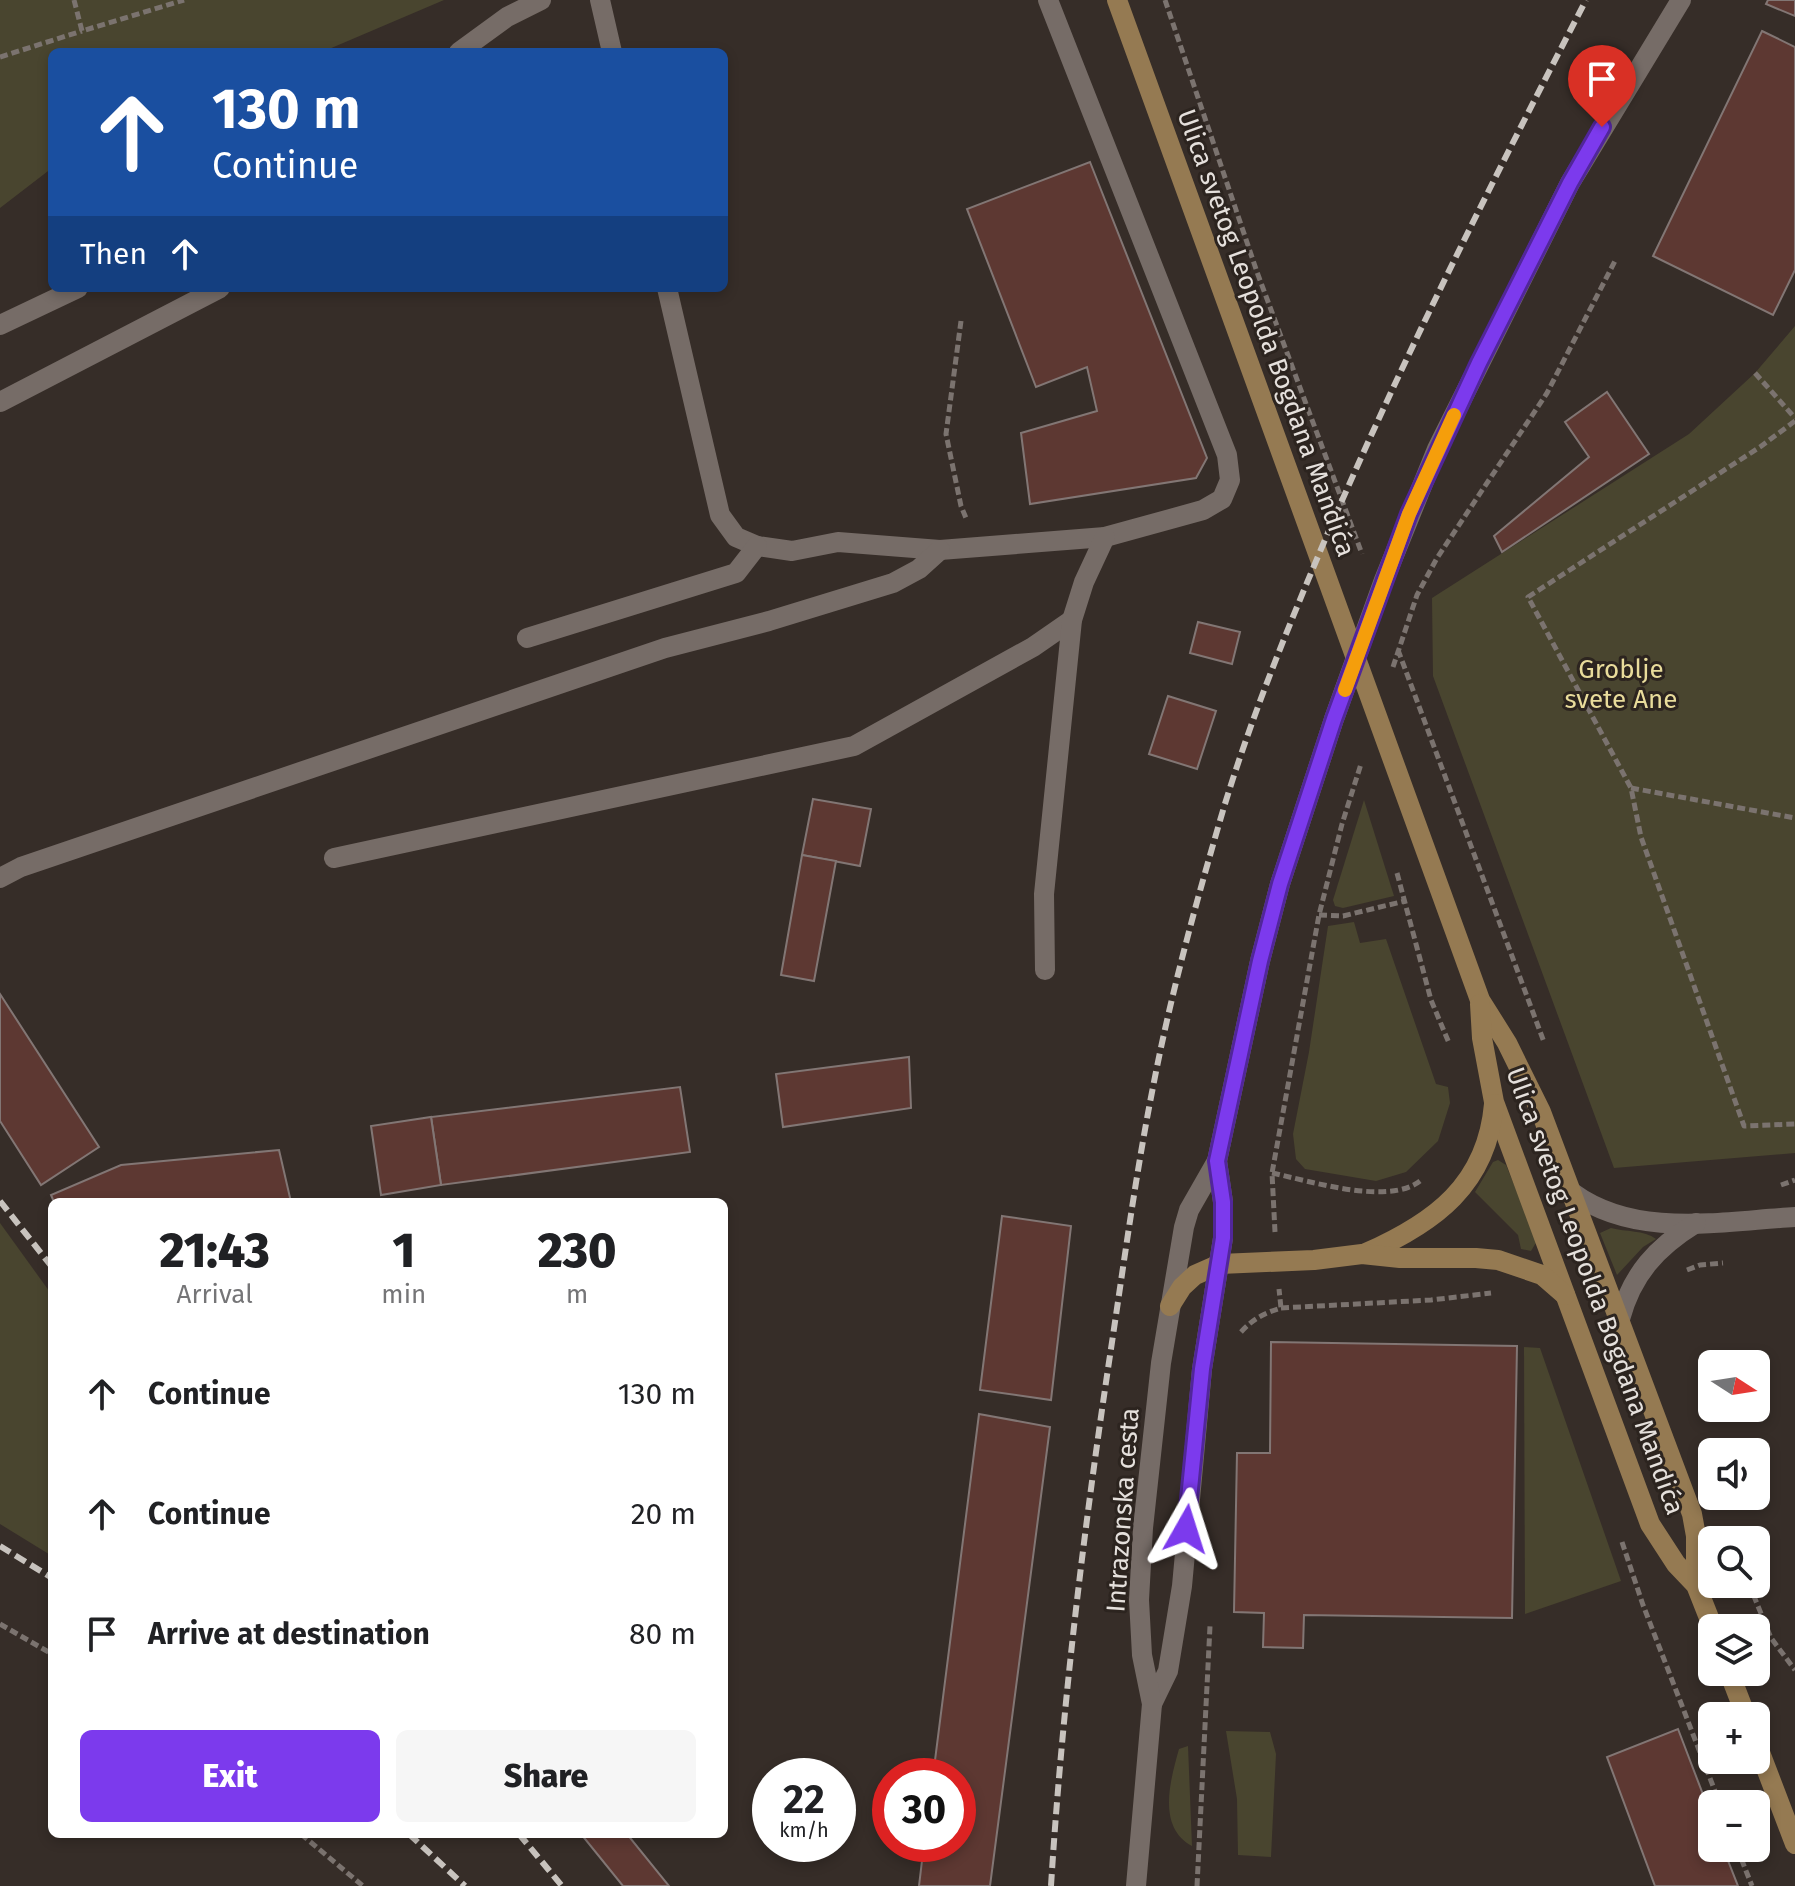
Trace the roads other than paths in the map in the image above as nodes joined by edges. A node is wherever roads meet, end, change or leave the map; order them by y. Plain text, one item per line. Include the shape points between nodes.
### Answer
1 (541, 0) edge
2 (600, 0) edge
3 (1048, 0) edge
4 (1117, 0) edge
5 (1681, 0) edge
6 (464, 48) edge
7 (611, 48) edge
8 (70, 292) edge
9 (212, 292) edge
10 (668, 292) edge
11 (0, 325) edge
12 (0, 402) edge
13 (1105, 537) junction
14 (757, 546) junction
15 (940, 550) junction
16 (1072, 620) junction
17 (527, 638) dead end
18 (334, 858) dead end
19 (0, 878) edge
20 (1045, 970) dead end
21 (1480, 1000) junction
22 (1494, 1102) junction
23 (1217, 1161) junction
24 (1573, 1193) junction
25 (1795, 1217) edge
26 (1696, 1223) junction
27 (1362, 1254) junction
28 (1220, 1264) junction
29 (1568, 1298) junction
30 (1170, 1306) junction
31 (1620, 1319) junction
32 (1696, 1585) junction
33 (1707, 1614) edge
34 (1152, 1704) junction
35 (1768, 1774) edge
36 (1795, 1844) edge
37 (1136, 1886) edge

1 - 6 street
2 - 7 street
3 - 13 street via 1227,455 1230,480 1222,499 1203,510
4 - 21 main road, Ulica svetog Leopolda Bogdana Mandića
5 - 23 street, Intrazonska cesta via 1570,183 1437,449 1384,580 1280,884
8 - 11 street
9 - 12 street
10 - 14 street via 720,515 736,537
13 - 15 street
13 - 16 street
14 - 15 street via 792,551 838,542
14 - 17 street via 736,573
15 - 19 street via 893,583 665,648 36,861
16 - 18 street via 854,746
16 - 20 street via 1044,894
21 - 22 main road, Ulica svetog Leopolda Bogdana Mandića
21 - 24 main road, Ulica svetog Leopolda Bogdana Mandića via 1526,1078
22 - 27 main road via 1485,1147 1455,1196 1417,1228
22 - 29 main road, Ulica svetog Leopolda Bogdana Mandića
23 - 28 street, Intrazonska cesta via 1224,1220
23 - 30 street, Intrazonska cesta via 1189,1210
24 - 26 street via 1617,1216
24 - 31 main road, Ulica svetog Leopolda Bogdana Mandića
25 - 26 street
26 - 31 street via 1657,1250 1643,1267
27 - 28 main road
27 - 29 main road via 1498,1260 1542,1275
28 - 30 main road via 1195,1275
28 - 34 street, Intrazonska cesta via 1202,1369 1177,1630 1168,1671
29 - 32 main road, Ulica svetog Leopolda Bogdana Mandića via 1650,1524
30 - 34 street, Intrazonska cesta via 1144,1513 1139,1600
31 - 32 main road, Ulica svetog Leopolda Bogdana Mandića via 1692,1514
32 - 33 main road, Ulica svetog Leopolda Bogdana Mandića
34 - 37 street
35 - 36 main road

